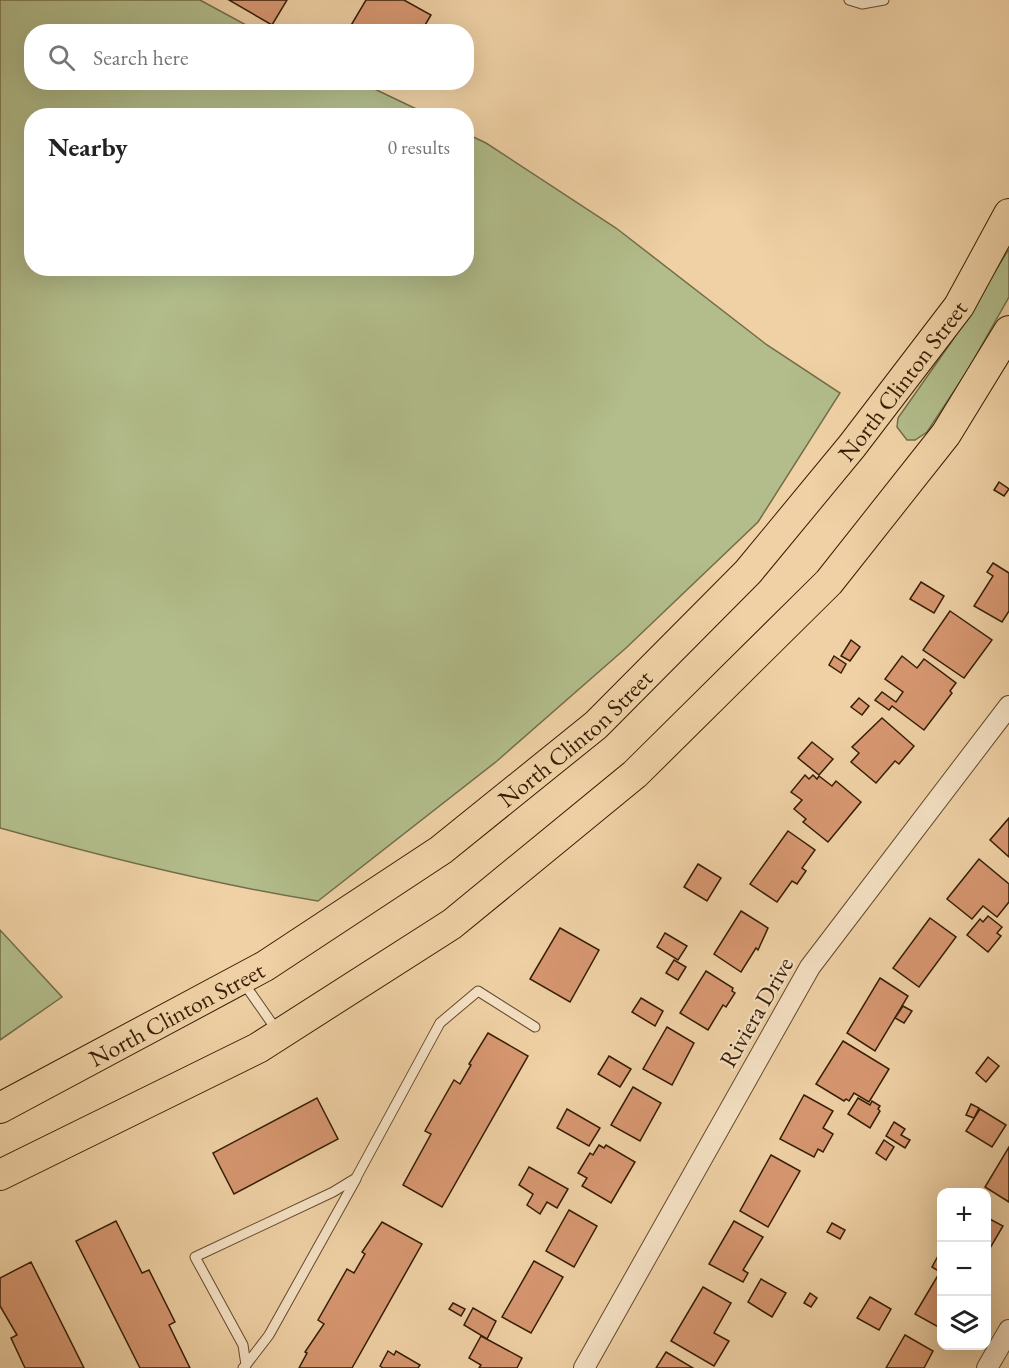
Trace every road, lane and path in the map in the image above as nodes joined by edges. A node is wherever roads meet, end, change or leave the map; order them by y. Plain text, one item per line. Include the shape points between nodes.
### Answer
1 (849, 0) edge
2 (884, 0) edge
3 (1009, 214) edge
4 (1009, 331) edge
5 (1009, 706) edge
6 (241, 979) junction
7 (535, 1027) dead end
8 (280, 1034) junction
9 (0, 1108) edge
10 (0, 1175) edge
11 (356, 1178) junction
12 (1009, 1330) edge
13 (244, 1366) edge
14 (584, 1368) edge
15 (987, 1368) edge

1 - 2 lane via 862,4
3 - 6 main road, North Clinton Street via 959,306 852,446 748,572 596,725 441,850
4 - 8 main road via 946,434 830,582 635,774 452,924
5 - 14 street, Riviera Drive via 810,967
6 - 8 lane
6 - 9 main road, North Clinton Street
7 - 11 lane via 478,991 440,1023
8 - 10 main road
11 - 13 lane via 269,1335
11 - 13 lane via 195,1257 243,1345
12 - 15 street

